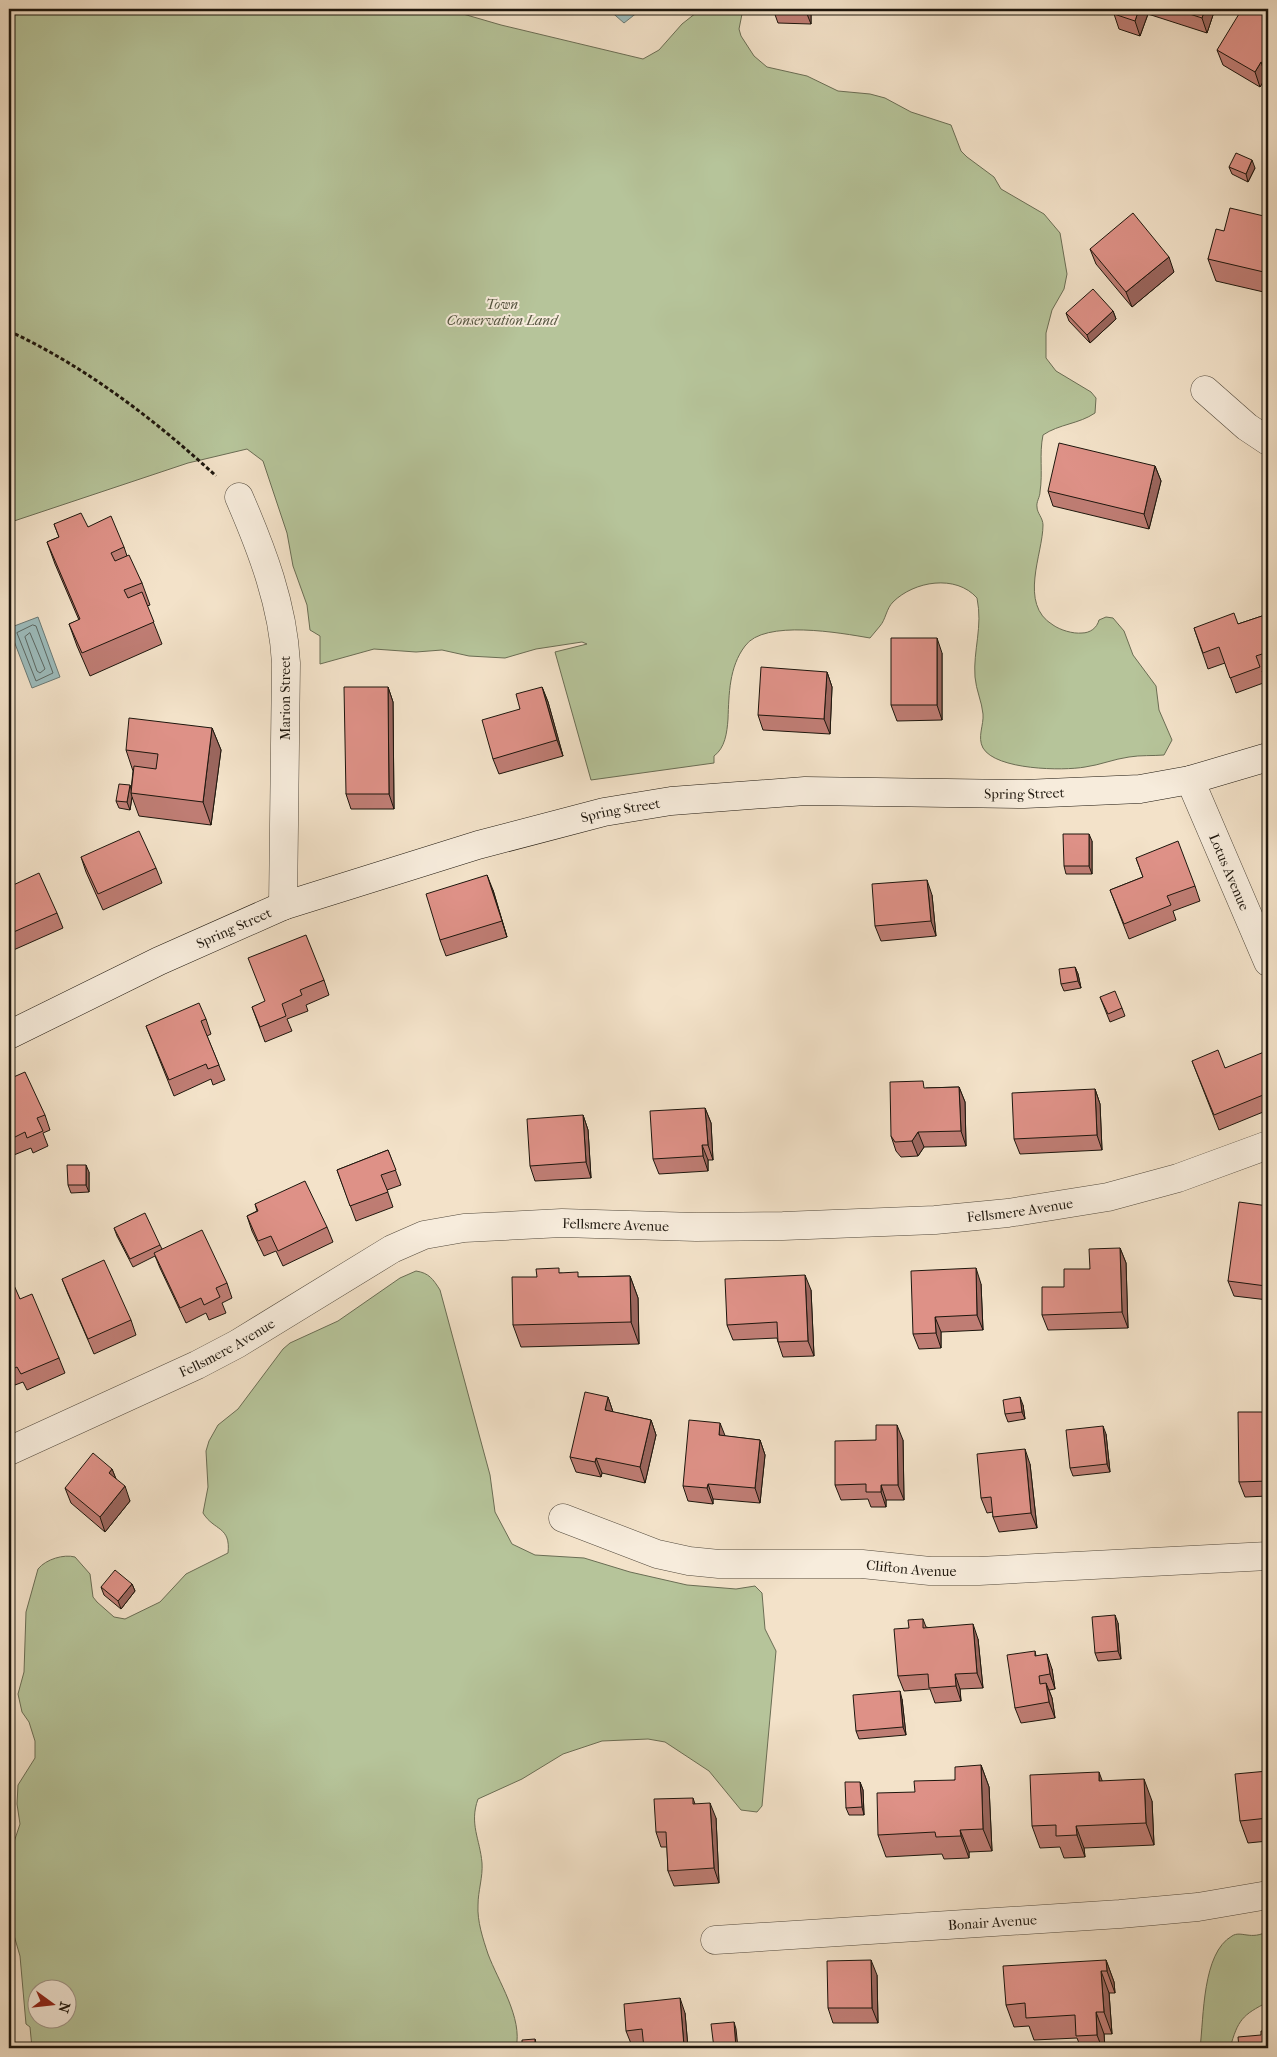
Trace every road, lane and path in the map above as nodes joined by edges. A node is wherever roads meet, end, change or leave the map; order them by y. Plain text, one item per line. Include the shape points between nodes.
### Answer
1 (9, 330) edge
2 (1205, 390) dead end
3 (1268, 441) edge
4 (239, 497) joint
5 (1268, 757) edge
6 (1190, 780) junction
7 (283, 906) junction
8 (1268, 962) edge
9 (9, 1035) edge
10 (1268, 1145) edge
11 (9, 1451) edge
12 (562, 1518) dead end
13 (1268, 1556) edge
14 (1268, 1896) edge
15 (715, 1940) dead end

1 - 4 path via 126,400
2 - 3 street
4 - 7 street, Marion Street via 261,552 284,633
5 - 6 street, Spring Street
6 - 7 street, Spring Street via 1140,789 1084,793 805,791 671,801 553,824
6 - 8 street, Lotus Avenue
7 - 9 street, Spring Street via 185,949
10 - 11 street, Fellsmere Avenue via 1178,1178 1108,1197 1008,1213 935,1220 783,1226 562,1223 464,1228 424,1235 392,1249 205,1361
12 - 13 street, Clifton Avenue via 657,1554 703,1563 862,1564 944,1571
14 - 15 street, Bonair Avenue via 1120,1914

